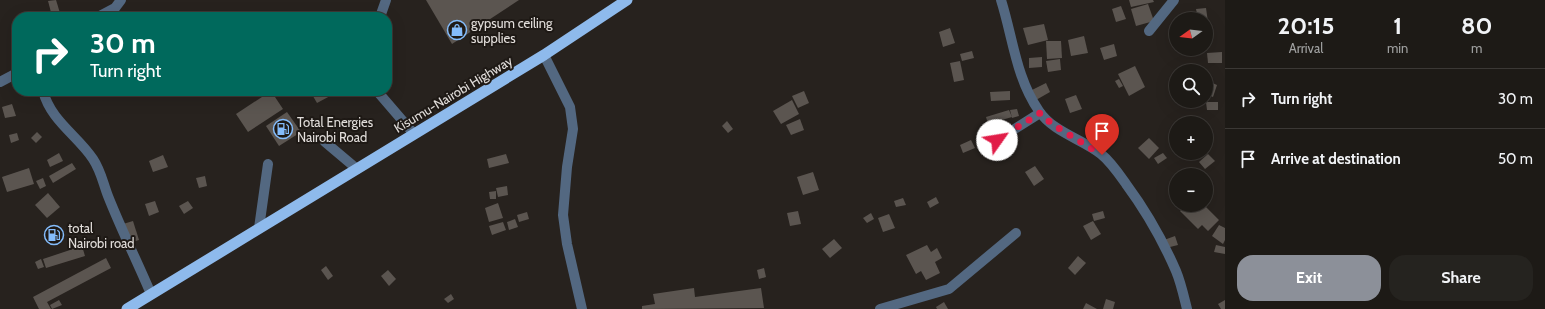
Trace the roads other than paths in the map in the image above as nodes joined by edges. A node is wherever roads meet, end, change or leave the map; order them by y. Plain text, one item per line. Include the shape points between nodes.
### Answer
1 (121, 0) edge
2 (386, 0) edge
3 (627, 0) edge
4 (1001, 0) edge
5 (1174, 0) edge
6 (107, 12) edge
7 (382, 12) edge
8 (1149, 31) dead end
9 (544, 55) junction
10 (12, 76) edge
11 (0, 82) edge
12 (44, 96) edge
13 (381, 96) edge
14 (1040, 113) junction
15 (414, 134) junction
16 (997, 140) dead end
17 (325, 142) dead end
18 (268, 164) dead end
19 (357, 169) junction
20 (259, 228) junction
21 (1016, 233) dead end
22 (152, 294) junction
23 (127, 309) edge
24 (582, 309) edge
25 (880, 309) edge
26 (1187, 309) edge

1 - 6 street via 115,8
2 - 7 street
3 - 9 highway, Kisumu-Nairobi Highway
4 - 14 street via 1017,68
5 - 8 street
9 - 15 highway, Kisumu-Nairobi Highway
9 - 24 street via 570,107 573,129 563,215
10 - 11 street
12 - 22 street via 56,119 93,159 102,174 108,195
13 - 15 street
14 - 16 street
14 - 26 street via 1052,124 1102,155 1115,169 1158,235 1177,272
15 - 19 highway, Kisumu-Nairobi Highway
17 - 19 street
18 - 20 street
19 - 20 highway, Kisumu-Nairobi Highway
20 - 22 highway, Kisumu-Nairobi Highway
21 - 25 street via 949,289
22 - 23 highway, Kisumu-Nairobi Highway

